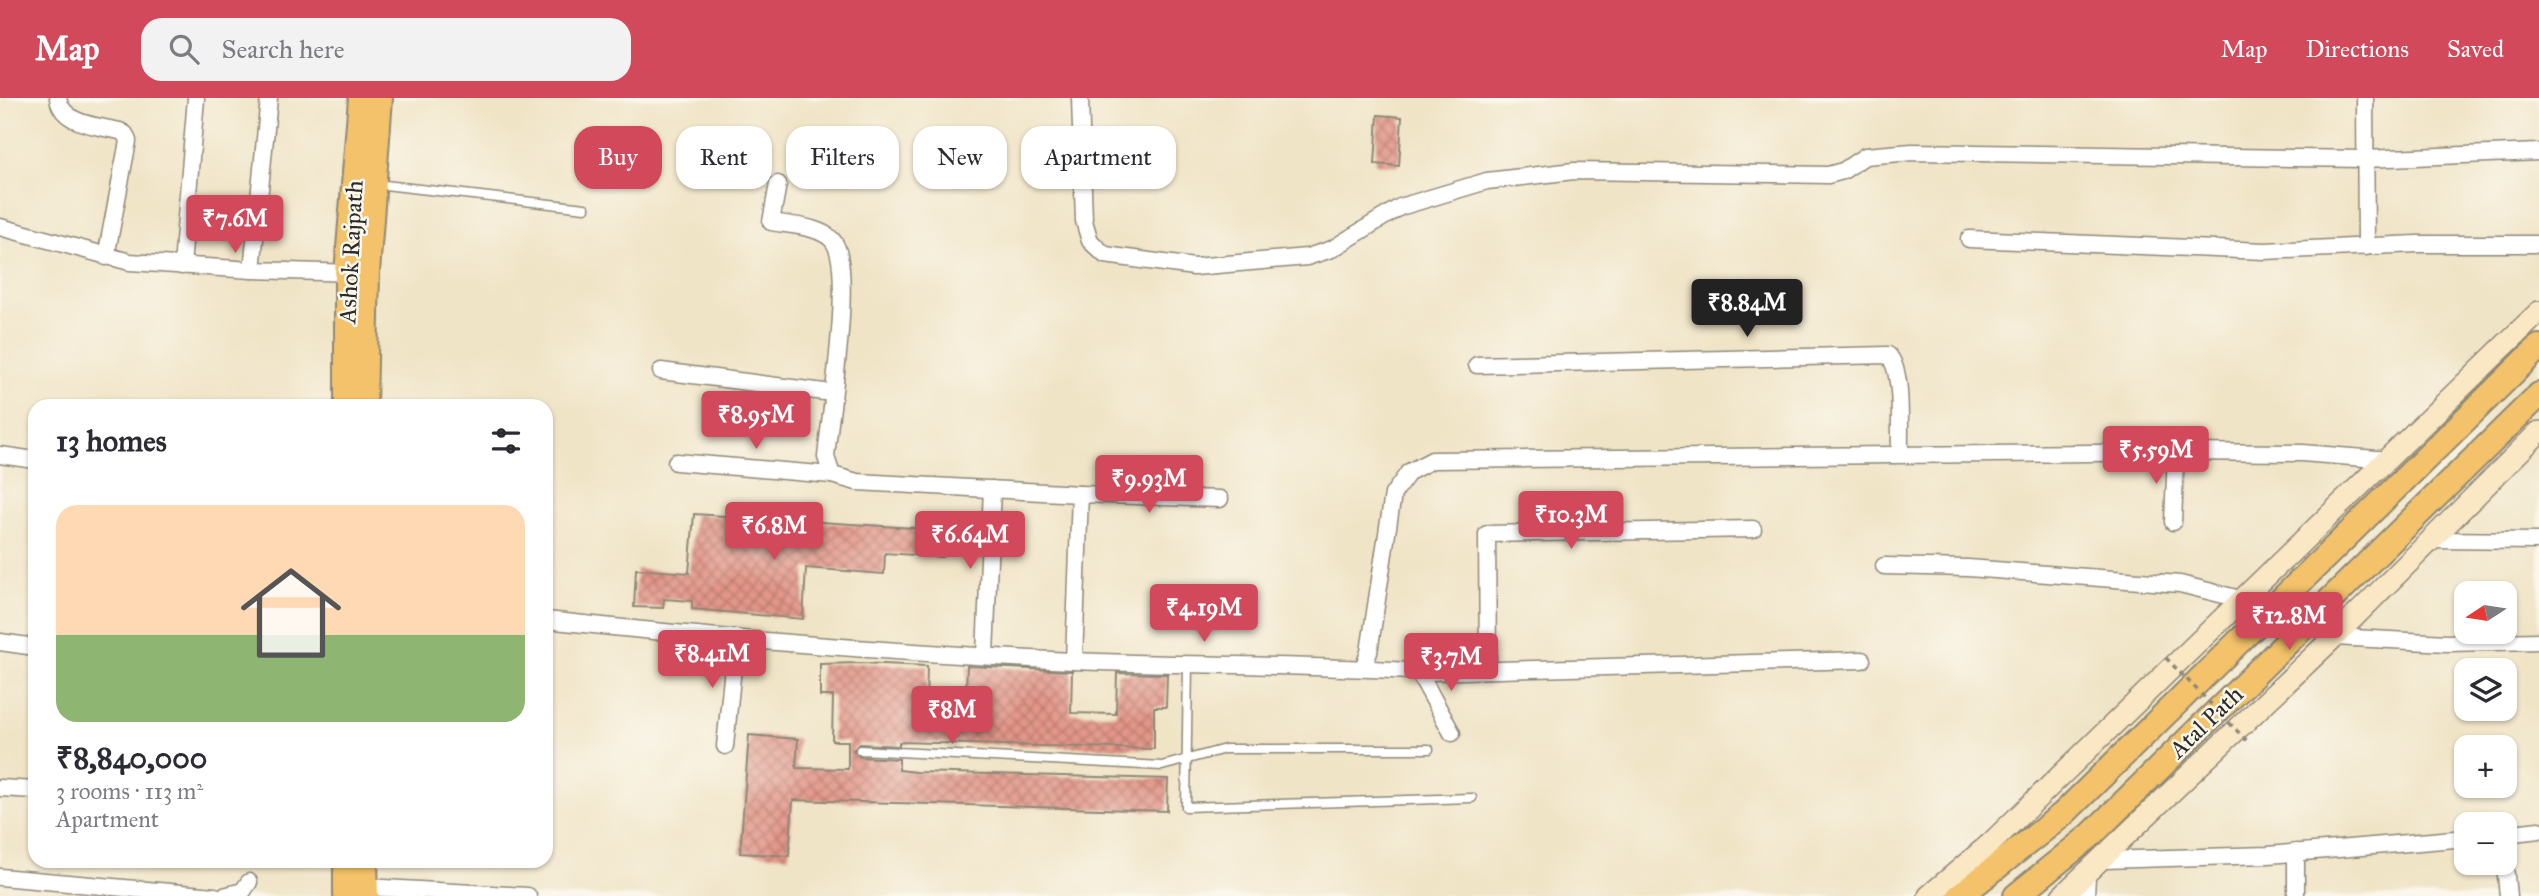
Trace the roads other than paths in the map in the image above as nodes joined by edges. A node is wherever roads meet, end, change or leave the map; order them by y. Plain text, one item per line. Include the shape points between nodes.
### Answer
1 (58, 98) edge
2 (196, 98) edge
3 (270, 98) edge
4 (361, 98) edge
5 (380, 98) edge
6 (1080, 98) edge
7 (2365, 98) edge
8 (2539, 152) edge
9 (2364, 159) junction
10 (373, 183) junction
11 (778, 184) dead end
12 (585, 208) dead end
13 (0, 228) edge
14 (1969, 239) dead end
15 (2539, 244) edge
16 (2366, 247) junction
17 (106, 257) junction
18 (182, 266) junction
19 (252, 270) junction
20 (357, 273) junction
21 (2539, 312) edge
22 (2539, 347) edge
23 (1477, 365) dead end
24 (661, 371) dead end
25 (832, 393) junction
26 (2539, 395) edge
27 (348, 399) edge
28 (364, 399) edge
29 (2539, 432) edge
30 (2176, 452) junction
31 (1900, 453) junction
32 (0, 455) edge
33 (28, 459) edge
34 (2389, 460) junction
35 (676, 461) dead end
36 (832, 475) junction
37 (992, 489) junction
38 (1080, 494) junction
39 (1220, 499) dead end
40 (2173, 522) dead end
41 (1753, 529) dead end
42 (2429, 540) junction
43 (2539, 541) edge
44 (1884, 566) dead end
45 (2240, 599) junction
46 (553, 621) edge
47 (2334, 637) junction
48 (736, 638) junction
49 (2539, 641) edge
50 (0, 642) edge
51 (28, 646) edge
52 (985, 655) junction
53 (1863, 660) dead end
54 (1074, 661) junction
55 (1188, 662) junction
56 (1364, 666) junction
57 (1488, 670) junction
58 (1418, 671) junction
59 (1452, 733) dead end
60 (725, 746) dead end
61 (1429, 749) dead end
62 (860, 750) dead end
63 (1185, 761) junction
64 (0, 788) edge
65 (28, 790) edge
66 (1472, 798) dead end
67 (2539, 830) edge
68 (2517, 833) edge
69 (2454, 839) edge
70 (2297, 852) junction
71 (2104, 860) junction
72 (349, 868) edge
73 (364, 868) edge
74 (2506, 875) edge
75 (0, 877) edge
76 (249, 882) dead end
77 (2086, 886) edge
78 (1961, 887) edge
79 (359, 893) edge
80 (215, 896) edge
81 (224, 896) edge
82 (528, 896) edge
83 (1929, 896) edge
84 (2016, 896) edge
85 (2062, 896) edge
86 (2295, 896) edge
87 (2508, 896) edge

1 - 17 street via 64,113 76,121 120,131 128,141
2 - 18 street
3 - 19 street
4 - 20 main road, Ashok Rajpath
5 - 10 main road, Ashok Rajpath
6 - 9 street via 1084,221 1090,241 1105,255 1194,267 1307,257 1332,249 1401,207 1438,194 1487,181 1574,171 1828,175 1865,156 1912,152
7 - 9 street
8 - 9 street
9 - 16 street
10 - 12 lane
10 - 20 main road, Ashok Rajpath
11 - 25 street via 771,222 826,235 835,243 841,266
13 - 17 street
14 - 16 street via 2245,250
15 - 16 street
17 - 18 street
18 - 19 street
19 - 20 street
20 - 27 main road, Ashok Rajpath
20 - 28 main road, Ashok Rajpath
21 - 34 street
22 - 78 main road via 2063,814
23 - 31 street via 1888,355 1897,375
24 - 25 street
25 - 36 street via 827,457
26 - 84 main road, Atal Path via 2091,835
29 - 42 street
30 - 31 street
30 - 34 street via 2302,453
30 - 40 street
31 - 56 street via 1432,460 1409,472 1393,494
32 - 33 street
34 - 45 street
35 - 36 street
36 - 37 street via 857,482
37 - 38 street
37 - 52 street
38 - 39 street
38 - 54 street
41 - 57 street via 1487,534
42 - 43 street
42 - 47 street
44 - 45 street via 2180,584
45 - 78 street via 1990,844
46 - 48 street
47 - 49 street via 2447,643
47 - 71 street
48 - 52 street
48 - 60 street
50 - 51 street
52 - 54 street
53 - 57 street
54 - 55 street
55 - 56 street
55 - 63 lane
56 - 58 street
57 - 58 street
58 - 59 street
61 - 63 lane via 1225,748
62 - 63 lane via 1162,766
63 - 66 lane via 1186,807
64 - 65 street
67 - 68 street
69 - 70 street
70 - 71 street
70 - 86 street
71 - 77 street
72 - 79 main road
73 - 79 main road
74 - 87 street
75 - 80 street
76 - 81 street via 243,891
77 - 85 street
78 - 83 street
79 - 82 street

